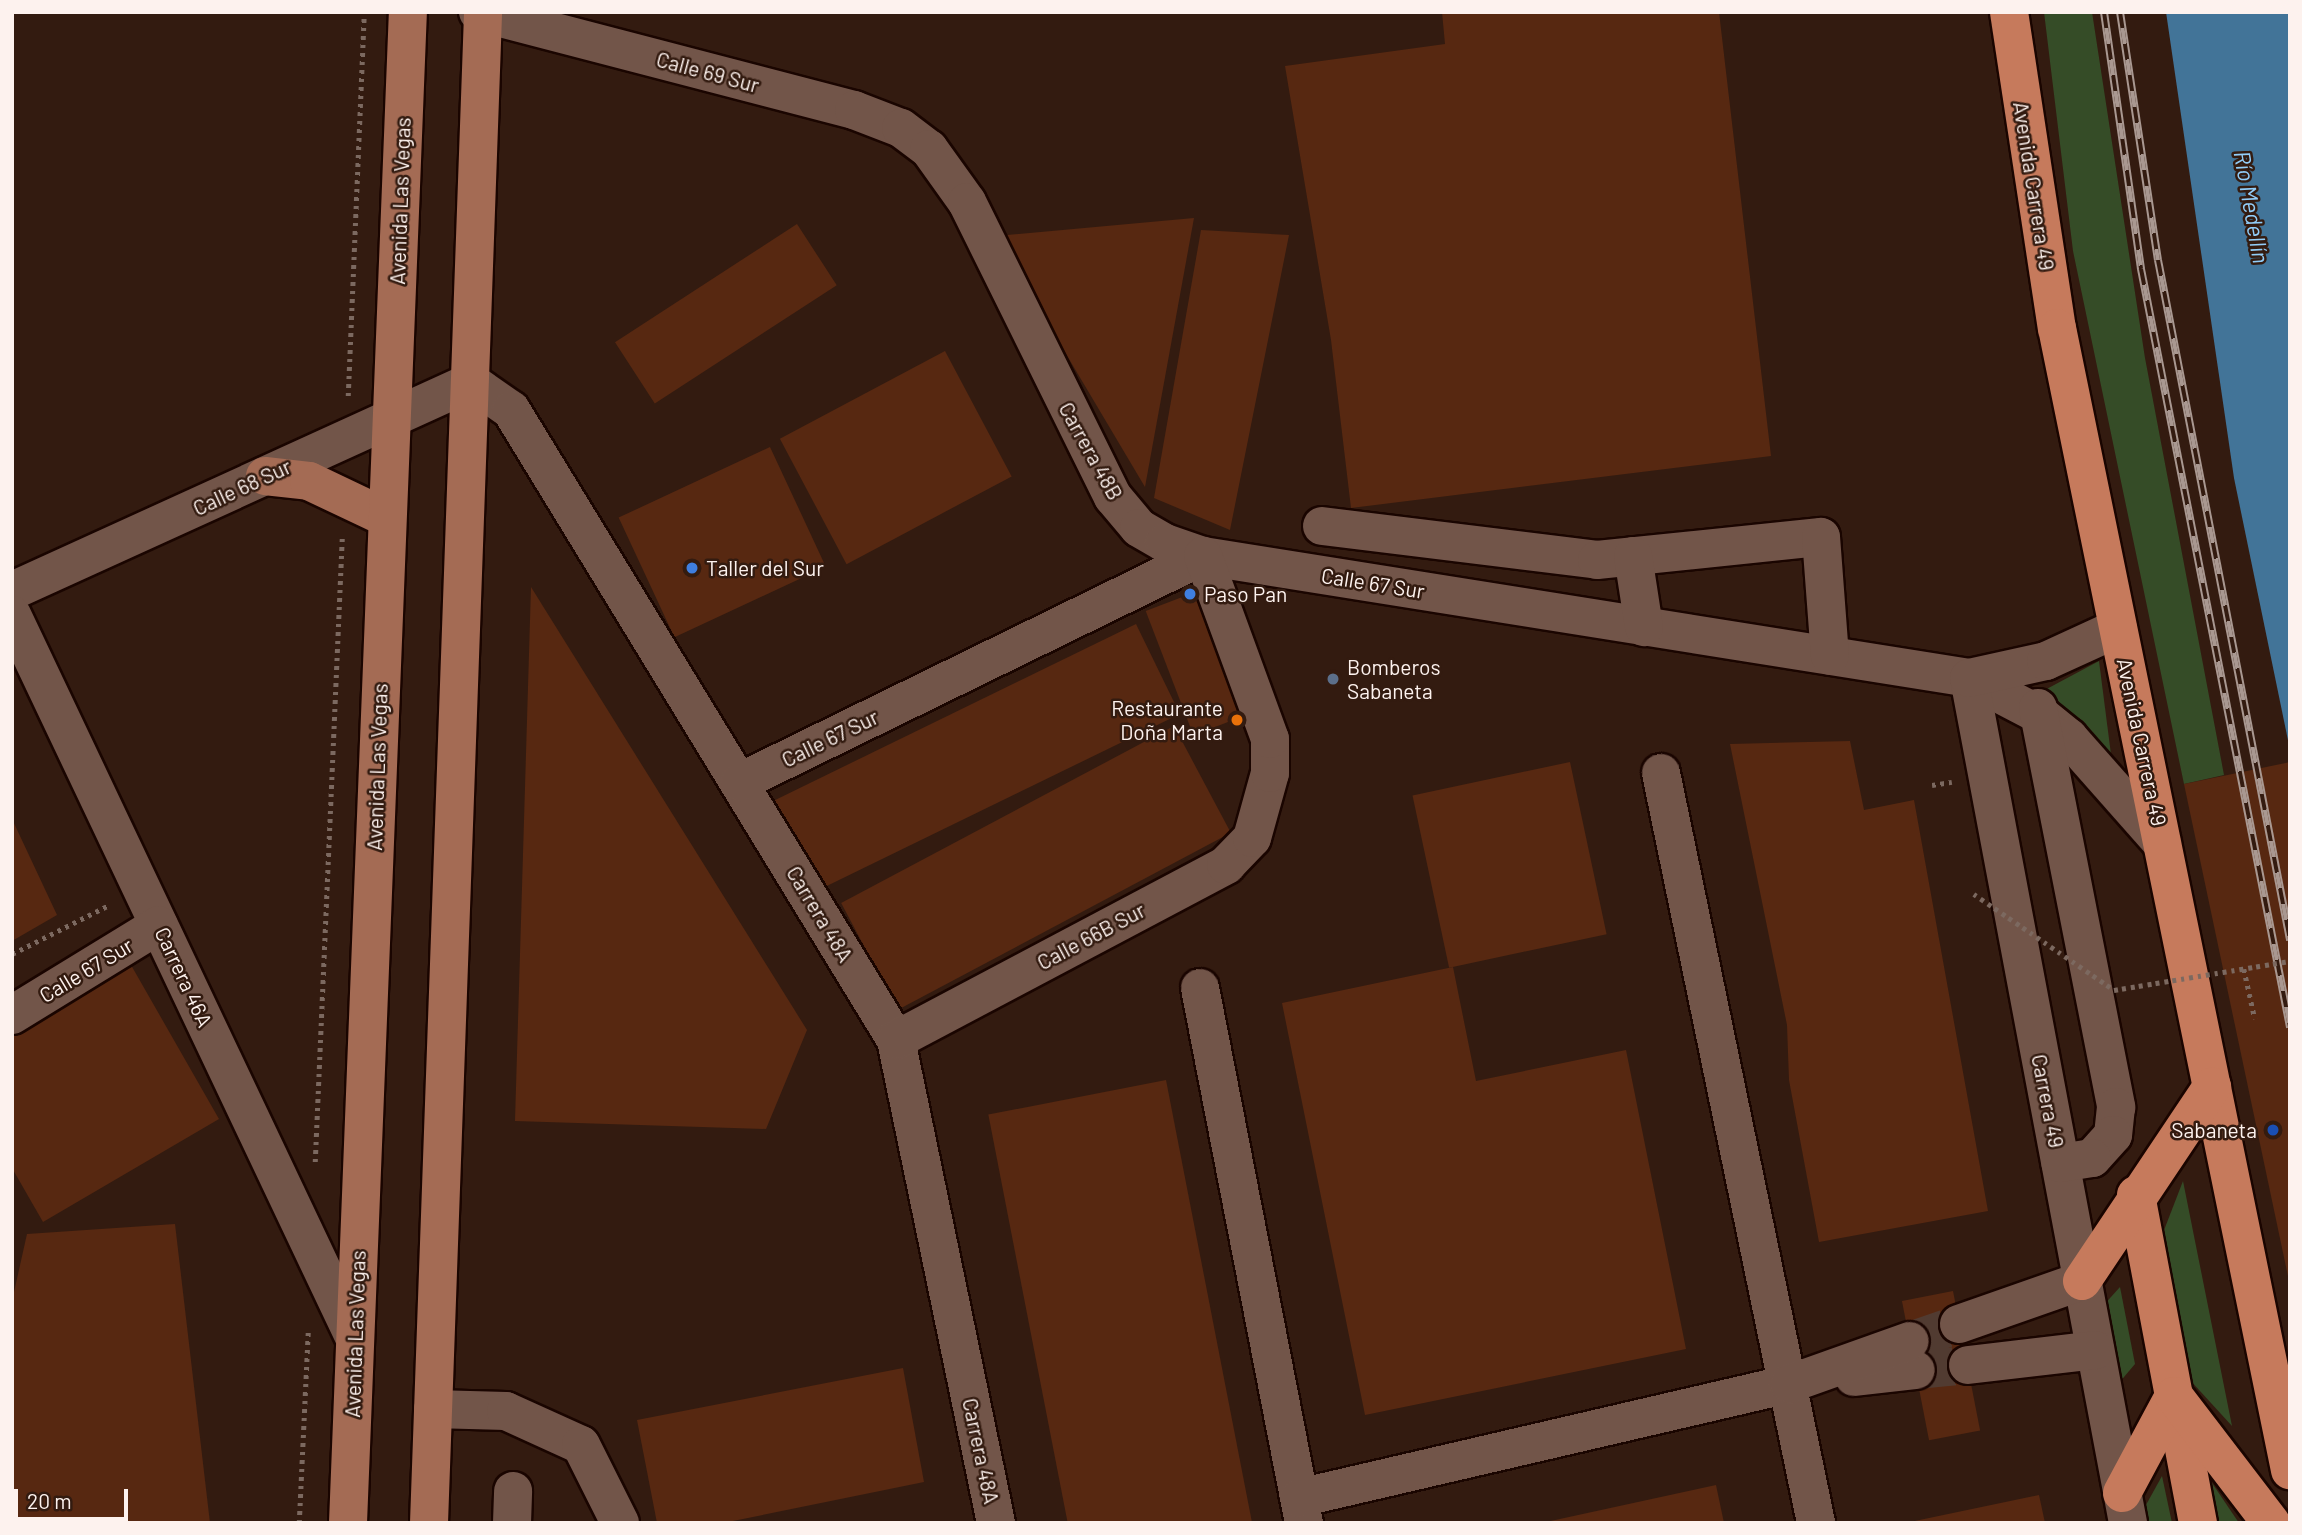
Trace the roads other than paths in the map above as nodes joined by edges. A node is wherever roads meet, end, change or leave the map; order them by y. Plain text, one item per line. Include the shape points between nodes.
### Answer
1 (408, 12) edge
2 (2009, 12) edge
3 (481, 13) edge
4 (929, 149) joint
5 (471, 382) junction
6 (391, 419) junction
7 (265, 476) junction
8 (387, 518) junction
9 (1322, 526) dead end
10 (1203, 556) junction
11 (1633, 556) junction
12 (12, 592) edge
13 (12, 615) edge
14 (1644, 626) junction
15 (2119, 628) junction
16 (1830, 656) junction
17 (2014, 670) junction
18 (1969, 678) junction
19 (2042, 716) junction
20 (1661, 774) dead end
21 (740, 782) junction
22 (2162, 843) junction
23 (159, 925) junction
24 (1200, 988) dead end
25 (12, 1015) edge
26 (896, 1040) junction
27 (2212, 1087) junction
28 (2060, 1163) junction
29 (2136, 1195) junction
30 (2082, 1281) junction
31 (1959, 1324) tunnel mouth
32 (355, 1339) junction
33 (2095, 1350) junction
34 (1913, 1356) tunnel mouth
35 (1968, 1365) tunnel mouth
36 (1789, 1384) junction
37 (2174, 1395) junction
38 (433, 1409) junction
39 (2290, 1469) edge
40 (2125, 1508) edge
41 (1302, 1511) edge
42 (348, 1523) edge
43 (429, 1523) edge
44 (620, 1523) edge
45 (996, 1523) edge
46 (1816, 1523) edge
47 (2198, 1523) edge
48 (2271, 1523) edge

1 - 6 main road, Avenida Las Vegas
2 - 15 highway, Avenida Carrera 49 via 2057,328
3 - 4 street, Calle 69 Sur via 854,110 901,128
3 - 5 main road
4 - 10 street, Carrera 48B via 967,202 1113,497 1139,528
5 - 6 street, Calle 68 Sur
5 - 21 street, Carrera 48A via 511,410 531,437
5 - 38 main road
6 - 7 street, Calle 68 Sur
6 - 8 main road, Avenida Las Vegas
7 - 8 main road via 309,481
7 - 12 street, Calle 68 Sur
8 - 32 main road, Avenida Las Vegas
9 - 11 street via 1597,560
10 - 14 street, Calle 67 Sur
10 - 21 street, Calle 67 Sur
10 - 26 street, Calle 66B Sur via 1270,739 1264,810 1252,838 1226,865
11 - 14 street
11 - 16 street via 1821,537
13 - 23 street, Carrera 46A
14 - 16 street, Calle 67 Sur
15 - 17 street, Calle 67 Sur
15 - 22 highway, Avenida Carrera 49
16 - 18 street, Calle 67 Sur
17 - 18 street, Calle 67 Sur
17 - 19 street
18 - 19 street, Calle 67 Sur
18 - 28 street, Carrera 49
19 - 22 street, Calle 67 Sur
19 - 28 street via 2116,1107 2113,1135 2092,1158
20 - 36 street
21 - 26 street, Carrera 48A
22 - 27 highway, Avenida Carrera 49
23 - 25 street, Calle 67 Sur
23 - 32 street, Carrera 46A
24 - 41 street
26 - 45 street, Carrera 48A
27 - 29 highway
27 - 39 highway, Avenida Carrera 49
28 - 30 street, Carrera 49
29 - 30 highway
29 - 37 highway
30 - 31 street
30 - 33 street, Carrera 49
32 - 42 main road, Avenida Las Vegas
33 - 35 street
33 - 40 street, Carrera 49
34 - 36 street
36 - 41 street
36 - 46 street
37 - 40 highway
37 - 47 highway
37 - 48 highway
38 - 43 main road
38 - 44 street via 506,1411 581,1445

